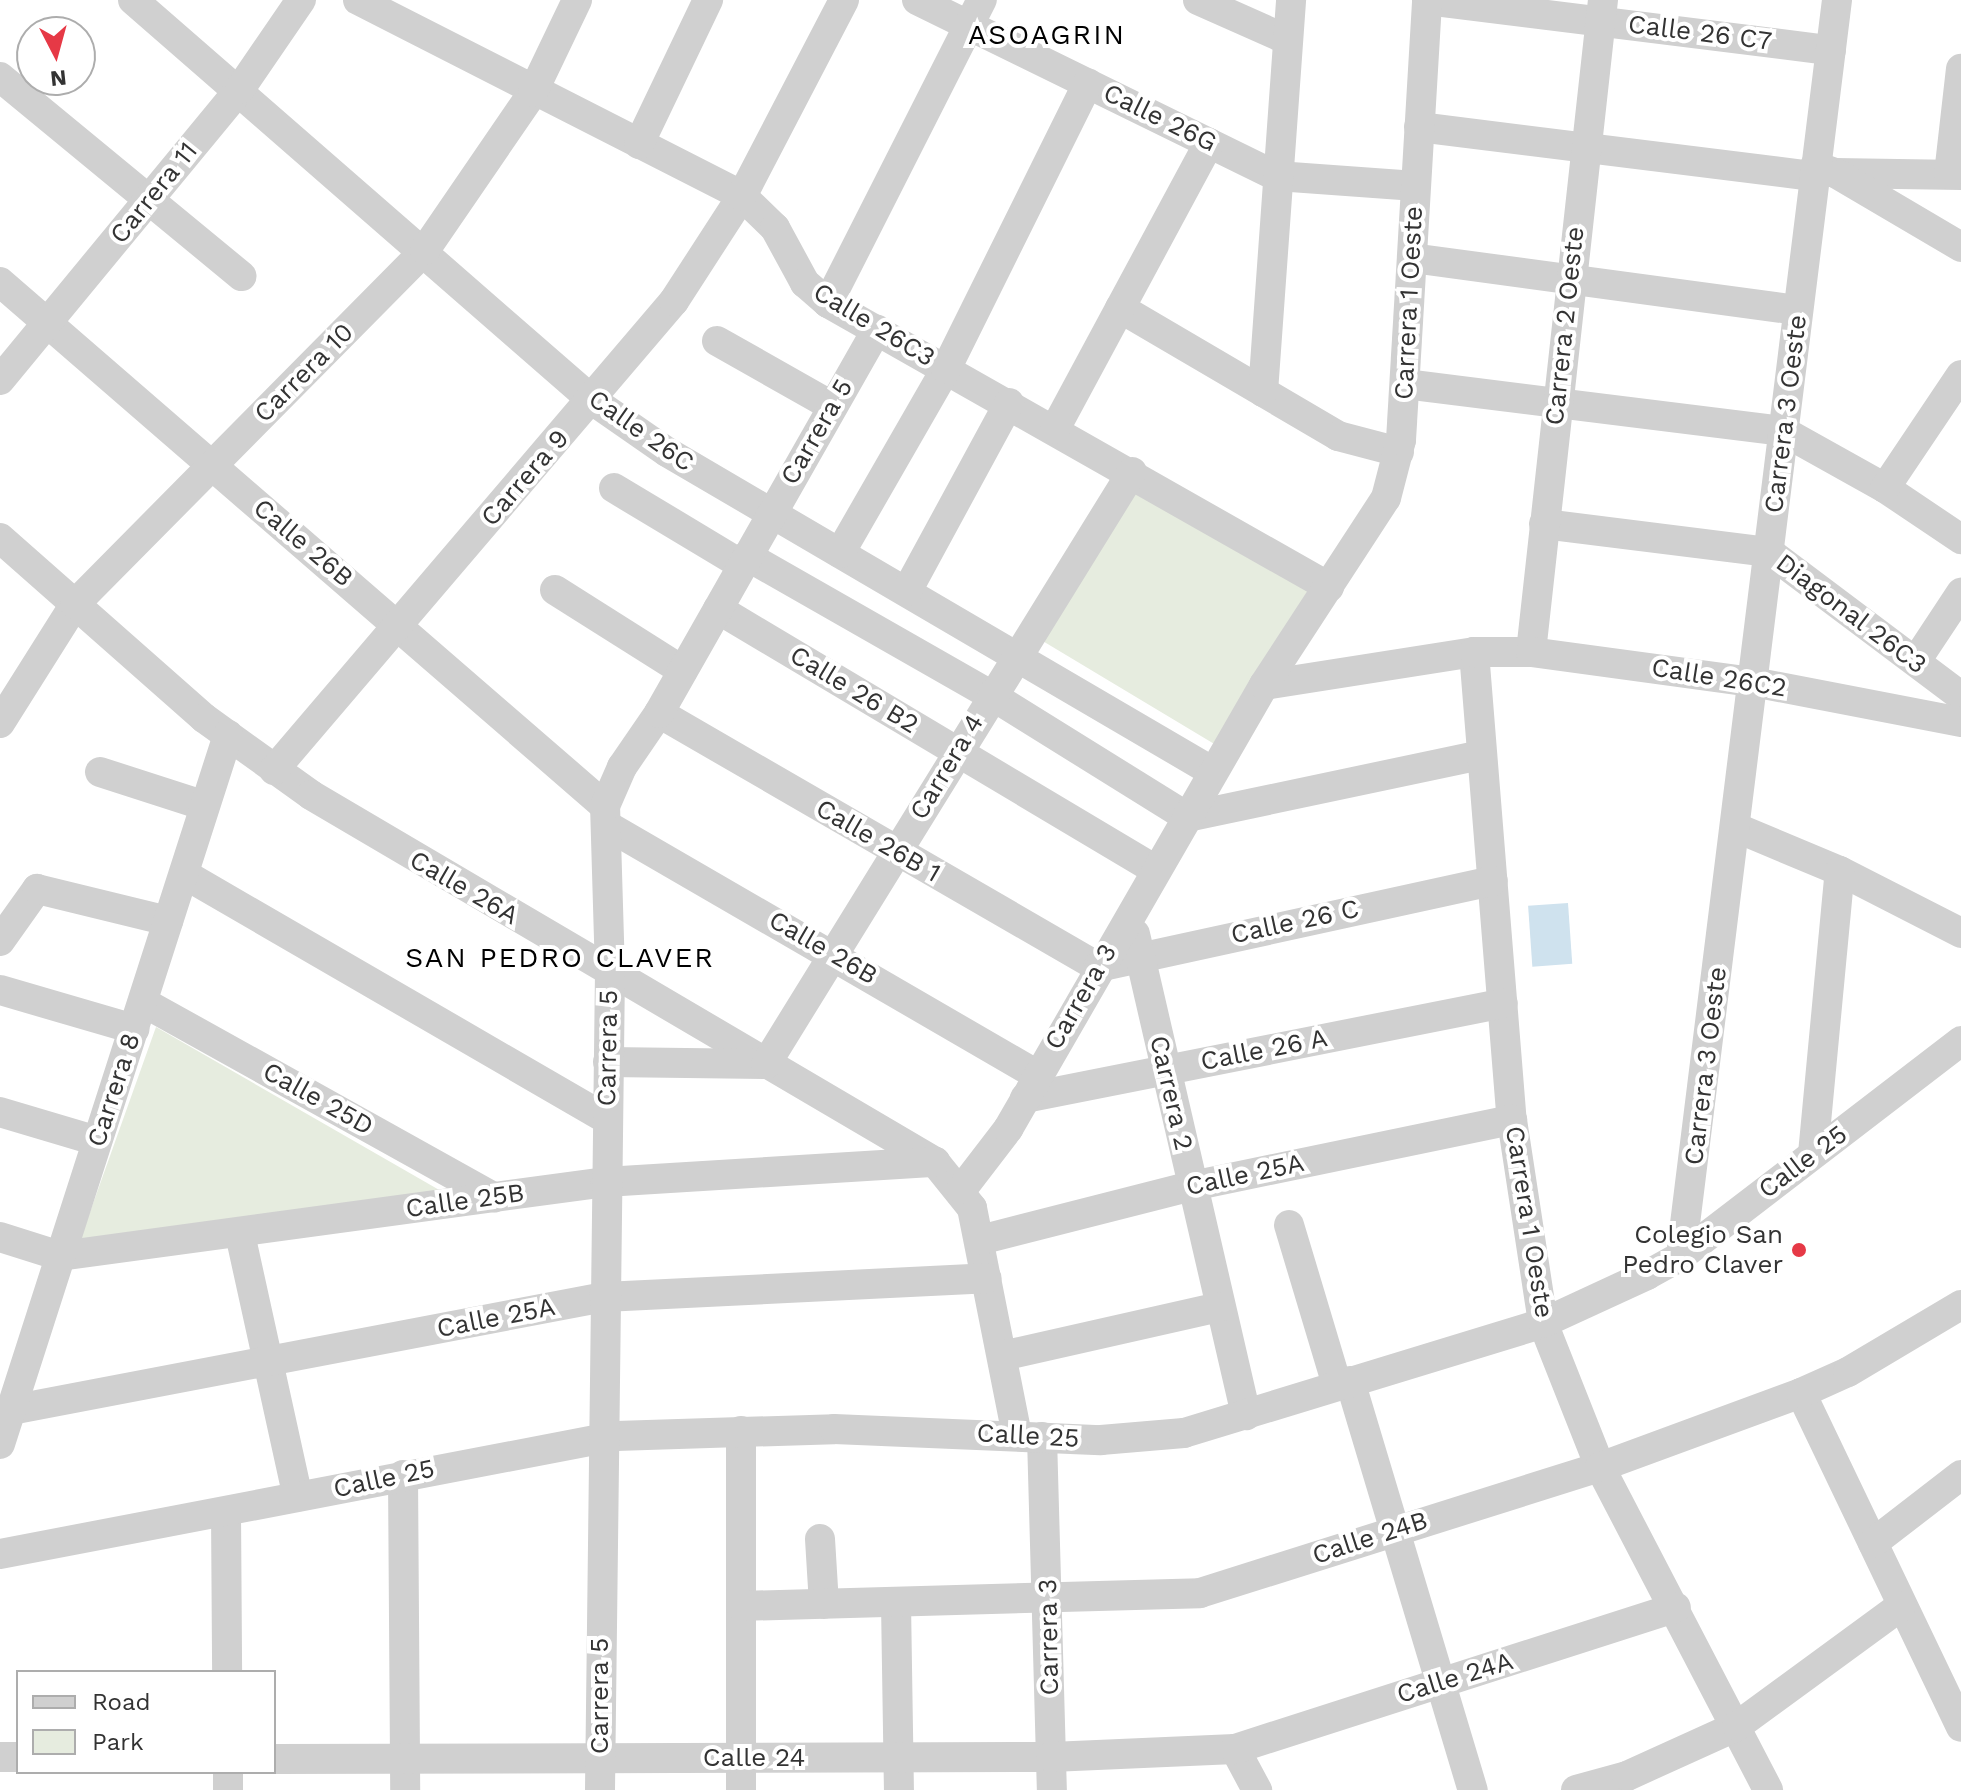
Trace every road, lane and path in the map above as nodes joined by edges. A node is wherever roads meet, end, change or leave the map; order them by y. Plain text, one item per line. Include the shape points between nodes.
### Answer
1 (133, 0) edge
2 (301, 0) edge
3 (358, 0) edge
4 (577, 0) edge
5 (708, 0) edge
6 (844, 0) edge
7 (917, 0) edge
8 (1198, 0) edge
9 (1291, 0) edge
10 (1427, 0) edge
11 (1837, 0) edge
12 (1602, 10) edge
13 (976, 13) edge
14 (1288, 40) junction
15 (1831, 50) junction
16 (1961, 69) edge
17 (0, 77) edge
18 (1088, 83) junction
19 (240, 89) junction
20 (533, 92) junction
21 (1419, 127) junction
22 (1209, 143) junction
23 (639, 144) junction
24 (1585, 148) junction
25 (1822, 171) junction
26 (1955, 175) edge
27 (1277, 176) junction
28 (1416, 186) junction
29 (742, 196) junction
30 (149, 198) junction
31 (1961, 247) edge
32 (425, 250) junction
33 (1412, 258) junction
34 (241, 276) dead end
35 (1569, 278) junction
36 (0, 282) edge
37 (828, 303) junction
38 (1120, 308) junction
39 (1798, 310) junction
40 (47, 323) junction
41 (877, 330) junction
42 (717, 341) dead end
43 (946, 369) junction
44 (1961, 375) edge
45 (0, 380) edge
46 (1405, 384) junction
47 (1263, 392) junction
48 (592, 400) junction
49 (1557, 402) junction
50 (1009, 403) junction
51 (832, 406) junction
52 (1055, 429) junction
53 (1783, 431) junction
54 (1399, 452) junction
55 (212, 466) junction
56 (1132, 472) junction
57 (614, 488) dead end
58 (1885, 488) junction
59 (769, 514) junction
60 (1544, 524) junction
61 (0, 538) edge
62 (1961, 539) edge
63 (1769, 552) junction
64 (840, 553) junction
65 (745, 560) junction
66 (1329, 587) junction
67 (555, 590) dead end
68 (907, 591) junction
69 (1961, 593) edge
70 (75, 604) junction
71 (718, 609) junction
72 (399, 624) junction
73 (1474, 652) junction
74 (1531, 652) junction
75 (1016, 653) junction
76 (1916, 661) junction
77 (683, 671) junction
78 (1753, 682) junction
79 (1264, 685) junction
80 (991, 695) junction
81 (1961, 696) edge
82 (659, 713) junction
83 (1961, 722) edge
84 (0, 723) edge
85 (228, 735) junction
86 (957, 751) junction
87 (1482, 755) junction
88 (274, 770) junction
89 (100, 772) dead end
90 (1213, 772) junction
91 (205, 806) junction
92 (606, 816) junction
93 (1187, 817) junction
94 (1737, 828) junction
95 (896, 852) junction
96 (1154, 869) junction
97 (1840, 871) junction
98 (184, 874) junction
99 (1493, 881) junction
100 (1131, 910) junction
101 (168, 921) junction
102 (1961, 933) edge
103 (0, 941) edge
104 (835, 954) junction
105 (1139, 954) junction
106 (1098, 967) junction
107 (610, 973) junction
108 (0, 990) edge
109 (1503, 1003) junction
110 (138, 1015) junction
111 (1961, 1041) edge
112 (608, 1062) junction
113 (766, 1064) junction
114 (1166, 1070) junction
115 (1031, 1086) junction
116 (0, 1112) edge
117 (606, 1119) junction
118 (1512, 1120) junction
119 (97, 1141) junction
120 (1813, 1154) junction
121 (935, 1162) junction
122 (605, 1182) junction
123 (1192, 1186) junction
124 (962, 1189) junction
125 (494, 1197) junction
126 (1289, 1225) dead end
127 (240, 1234) junction
128 (0, 1237) edge
129 (980, 1240) junction
130 (60, 1256) junction
131 (1681, 1256) junction
132 (987, 1278) junction
133 (604, 1297) junction
134 (1961, 1306) edge
135 (1219, 1307) junction
136 (1543, 1323) junction
137 (1002, 1356) junction
138 (270, 1362) junction
139 (12, 1368) edge
140 (1343, 1383) junction
141 (1801, 1393) junction
142 (11, 1410) junction
143 (1246, 1415) junction
144 (741, 1431) junction
145 (1030, 1436) junction
146 (601, 1439) junction
147 (0, 1444) edge
148 (1600, 1467) junction
149 (403, 1475) junction
150 (1961, 1475) edge
151 (298, 1497) junction
152 (226, 1512) junction
153 (1397, 1528) junction
154 (820, 1539) dead end
155 (1873, 1543) junction
156 (0, 1554) edge
157 (1050, 1600) junction
158 (896, 1603) junction
159 (824, 1604) junction
160 (741, 1606) junction
161 (1901, 1606) junction
162 (1676, 1607) junction
163 (227, 1670) edge
164 (1442, 1683) junction
165 (1737, 1726) junction
166 (1961, 1727) edge
167 (1235, 1749) junction
168 (1051, 1757) junction
169 (405, 1758) junction
170 (600, 1758) junction
171 (741, 1758) junction
172 (898, 1758) junction
173 (276, 1759) edge
174 (1629, 1783) edge
175 (405, 1790) edge
176 (600, 1790) edge
177 (741, 1790) edge
178 (899, 1790) edge
179 (1052, 1790) edge
180 (1257, 1790) edge
181 (1473, 1790) edge
182 (1576, 1790) edge
183 (1768, 1790) edge

1 - 19 street, Calle 26C
2 - 19 street, Carrera 11
3 - 20 street, Calle 26C3
4 - 20 street, Carrera 10
5 - 23 street
6 - 29 street, Carrera 9
7 - 13 street, Calle 26G
8 - 14 street
9 - 14 street
10 - 12 street, Calle 26 C7
10 - 21 street, Carrera 1 Oeste
11 - 15 street, Carrera 3 Oeste
12 - 15 street, Calle 26 C7
12 - 24 street, Carrera 2 Oeste
13 - 18 street, Calle 26G
13 - 37 street
14 - 27 street
15 - 25 street, Carrera 3 Oeste
16 - 26 street
17 - 30 street
18 - 22 street, Calle 26G
18 - 43 street
19 - 30 street, Carrera 11
19 - 32 street, Calle 26C
20 - 23 street, Calle 26C3
20 - 32 street, Carrera 10
21 - 24 street
21 - 28 street, Carrera 1 Oeste
22 - 27 street, Calle 26G
22 - 38 street
23 - 29 street, Calle 26C3
24 - 25 street
24 - 35 street, Carrera 2 Oeste
25 - 26 street
25 - 31 street
25 - 39 street, Carrera 3 Oeste
27 - 28 street, Calle 26G
27 - 47 street
28 - 33 street, Carrera 1 Oeste
29 - 37 street, Calle 26C3 via 775,228 805,283
29 - 48 street, Carrera 9 via 674,301
30 - 34 street
30 - 40 street, Carrera 11
32 - 48 street, Calle 26C
32 - 55 street, Carrera 10
33 - 35 street
33 - 46 street, Carrera 1 Oeste
35 - 39 street
35 - 49 street, Carrera 2 Oeste
36 - 40 street, Calle 26B
37 - 41 street, Calle 26C3
38 - 47 street
38 - 52 street
39 - 53 street, Carrera 3 Oeste
40 - 45 street, Carrera 11
40 - 55 street, Calle 26B
41 - 43 street, Calle 26C3
41 - 51 street, Carrera 5
42 - 51 street
43 - 50 street, Calle 26C3
43 - 64 street
44 - 58 street
46 - 49 street
46 - 54 street, Carrera 1 Oeste
47 - 54 street via 1355,443
48 - 59 street, Calle 26C
48 - 72 street, Carrera 9
49 - 53 street
49 - 60 street, Carrera 2 Oeste
50 - 52 street, Calle 26C3
50 - 68 street
51 - 59 street, Carrera 5
52 - 56 street, Calle 26C3
53 - 58 street
53 - 63 street, Carrera 3 Oeste
54 - 66 street, Carrera 1 Oeste via 1386,498
55 - 70 street, Carrera 10
55 - 72 street, Calle 26B
56 - 66 street, Calle 26C3
56 - 75 street, Carrera 4
57 - 65 street
58 - 62 street
59 - 64 street, Calle 26C
59 - 65 street, Carrera 5
60 - 63 street, Diagonal 26C3
60 - 74 street, Carrera 2 Oeste
61 - 70 street, Calle 26A
63 - 76 street, Diagonal 26C3
63 - 78 street, Carrera 3 Oeste
64 - 68 street, Calle 26C
65 - 71 street, Carrera 5
65 - 80 street
66 - 79 street, Carrera 3
67 - 77 street
68 - 75 street, Calle 26C
69 - 76 street
70 - 84 street, Carrera 10
70 - 85 street, Calle 26A
71 - 77 street, Carrera 5
71 - 86 street, Calle 26 B2
72 - 88 street, Carrera 9
72 - 92 street, Calle 26B
73 - 74 street, Calle 26C2
73 - 79 street, Calle 26C2
73 - 87 street, Carrera 1 Oeste
74 - 78 street, Calle 26C2
75 - 80 street, Carrera 4
75 - 90 street, Calle 26C
76 - 81 street, Diagonal 26C3
77 - 82 street, Carrera 5
78 - 83 street, Calle 26C2
78 - 94 street, Carrera 3 Oeste
79 - 90 street, Carrera 3
80 - 86 street, Carrera 4
80 - 93 street
82 - 92 street, Carrera 5 via 622,767
82 - 95 street, Calle 26B 1
85 - 88 street, Calle 26A
85 - 91 street, Carrera 8
86 - 95 street, Carrera 4
86 - 96 street, Calle 26 B2
87 - 93 street
87 - 99 street, Carrera 1 Oeste
88 - 107 street, Calle 26A via 370,834
89 - 91 street
90 - 93 street, Carrera 3
91 - 98 street, Carrera 8
92 - 104 street, Calle 26B
92 - 107 street, Carrera 5
93 - 96 street, Carrera 3
94 - 97 street
94 - 131 street, Carrera 3 Oeste
95 - 104 street, Carrera 4
95 - 106 street, Calle 26B 1
96 - 100 street, Carrera 3
97 - 102 street
97 - 120 street
98 - 101 street, Carrera 8
98 - 117 street
99 - 105 street, Calle 26 C
99 - 109 street, Carrera 1 Oeste
100 - 105 street, Carrera 2
100 - 106 street, Carrera 3
101 - 103 street via 37,889
101 - 110 street, Carrera 8
104 - 113 street, Carrera 4
104 - 115 street, Calle 26B
105 - 106 street, Calle 26 C
105 - 114 street, Carrera 2
106 - 115 street, Carrera 3
107 - 112 street, Carrera 5
107 - 113 street, Calle 26A
108 - 110 street, Calle 25D
109 - 114 street, Calle 26 A
109 - 118 street, Carrera 1 Oeste
110 - 119 street, Carrera 8
110 - 125 street, Calle 25D
111 - 120 street, Calle 25
112 - 113 street
112 - 117 street, Carrera 5
113 - 121 street, Calle 26A
114 - 115 street, Calle 26 A
114 - 123 street, Carrera 2
115 - 124 street, Carrera 3 via 989,1158
116 - 119 street
117 - 122 street, Carrera 5
118 - 123 street, Calle 25A
118 - 136 street, Carrera 1 Oeste
119 - 130 street, Carrera 8
120 - 131 street, Calle 25
121 - 122 street, Calle 25B
121 - 124 street, Calle 26A
122 - 125 street, Calle 25B
122 - 133 street, Carrera 5
123 - 129 street, Calle 25A
123 - 135 street, Carrera 2
124 - 129 street, Carrera 3
125 - 127 street, Calle 25B
126 - 140 street
127 - 130 street, Calle 25B
127 - 138 street
128 - 130 street, Calle 25B
129 - 132 street, Carrera 3
130 - 139 street, Carrera 8
131 - 136 street, Calle 25
132 - 133 street, Calle 25A
132 - 137 street, Carrera 3
133 - 138 street, Calle 25A
133 - 146 street, Carrera 5
134 - 141 street, Calle 24B via 1848,1372
135 - 137 street
135 - 143 street, Carrera 2
136 - 140 street, Calle 25
136 - 148 street, Carrera 1 Oeste
137 - 145 street, Carrera 3
138 - 142 street, Calle 25A
138 - 151 street
139 - 142 street, Carrera 8
140 - 143 street, Calle 25
140 - 153 street
141 - 148 street, Calle 24B
141 - 155 street
142 - 147 street, Carrera 8
143 - 145 street, Calle 25 via 1156,1438
144 - 145 street, Calle 25
144 - 146 street, Calle 25
144 - 160 street
145 - 157 street, Carrera 3
146 - 149 street, Calle 25
146 - 170 street, Carrera 5
148 - 153 street, Calle 24B
148 - 162 street, Carrera 1 Oeste
149 - 151 street, Calle 25
149 - 169 street
150 - 155 street
151 - 152 street, Calle 25
152 - 156 street, Calle 25
152 - 163 street
153 - 157 street, Calle 24B via 1200,1593
153 - 164 street
154 - 159 street
155 - 161 street
157 - 158 street, Calle 24B
157 - 168 street, Carrera 3
158 - 159 street, Calle 24B
158 - 172 street
159 - 160 street, Calle 24B
160 - 171 street
161 - 165 street
161 - 166 street
162 - 164 street, Calle 24A
162 - 165 street, Carrera 1 Oeste
164 - 167 street, Calle 24A
164 - 181 street
165 - 174 street
165 - 183 street, Carrera 1 Oeste
167 - 168 street, Calle 24
167 - 180 street
168 - 172 street, Calle 24
168 - 179 street, Carrera 3
169 - 170 street, Calle 24
169 - 173 street, Calle 24
169 - 175 street
170 - 171 street, Calle 24
170 - 176 street, Carrera 5
171 - 172 street, Calle 24
171 - 177 street
172 - 178 street
174 - 182 street

